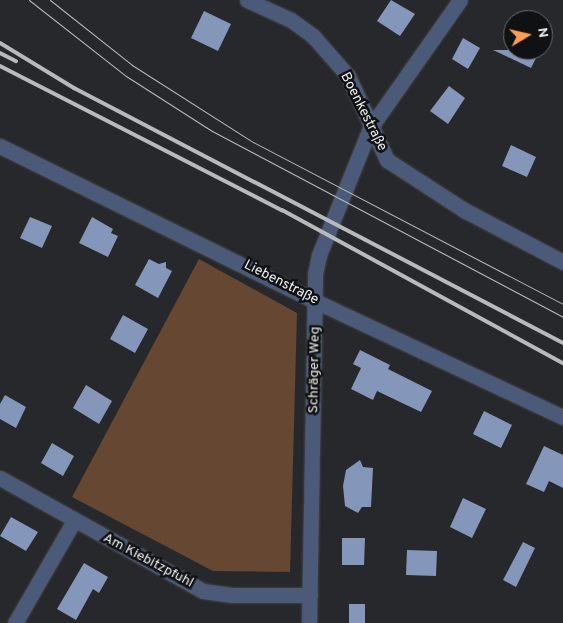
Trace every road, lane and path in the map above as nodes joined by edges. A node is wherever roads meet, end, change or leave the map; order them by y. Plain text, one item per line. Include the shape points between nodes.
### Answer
1 (248, 0) edge
2 (460, 0) edge
3 (370, 128) junction
4 (0, 146) edge
5 (563, 262) edge
6 (317, 302) junction
7 (563, 417) edge
8 (0, 478) edge
9 (74, 521) junction
10 (310, 595) junction
11 (15, 623) edge
12 (309, 623) edge

1 - 3 street, Boenkestraße via 291,20 313,36 348,76
2 - 3 street, Schräger Weg
3 - 5 street, Boenkestraße via 388,160 464,210
3 - 6 street, Schräger Weg via 319,255 315,274
4 - 6 street, Liebenstraße
6 - 7 street, Liebenstraße
6 - 10 street, Schräger Weg
8 - 9 street, Am Kiebitzpfuhl
9 - 10 street, Am Kiebitzpfuhl via 203,590 232,595
9 - 11 street
10 - 12 street, Schräger Weg

